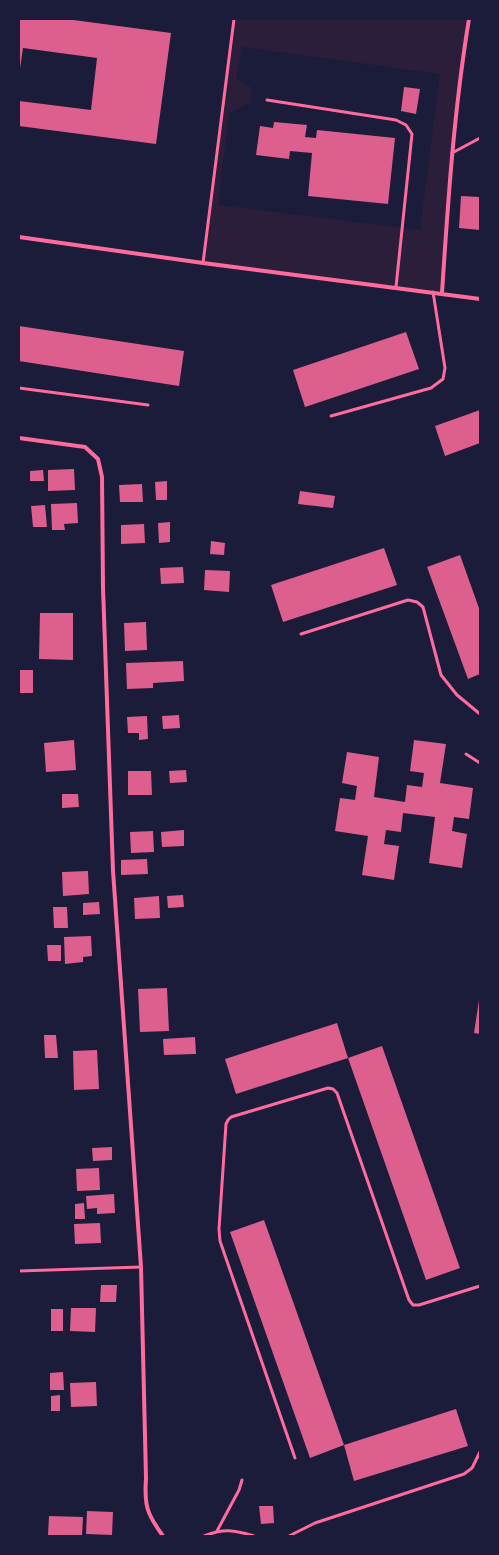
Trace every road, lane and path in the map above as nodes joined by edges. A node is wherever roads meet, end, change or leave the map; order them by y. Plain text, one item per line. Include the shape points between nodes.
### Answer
1 (234, 19) edge
2 (469, 19) edge
3 (267, 100) dead end
4 (480, 138) edge
5 (452, 153) junction
6 (19, 237) edge
7 (203, 263) junction
8 (396, 287) junction
9 (433, 292) junction
10 (442, 293) junction
11 (480, 299) edge
12 (19, 388) edge
13 (148, 405) dead end
14 (331, 416) dead end
15 (19, 438) edge
16 (301, 634) dead end
17 (480, 714) edge
18 (466, 754) dead end
19 (480, 763) edge
20 (142, 1267) junction
21 (19, 1271) edge
22 (480, 1286) edge
23 (480, 1452) edge
24 (295, 1458) dead end
25 (242, 1480) dead end
26 (217, 1531) junction
27 (163, 1536) edge
28 (204, 1536) edge
29 (254, 1536) edge
30 (289, 1536) edge

1 - 7 lane
2 - 5 street
3 - 8 lane via 396,120 406,125 412,134
4 - 5 lane
5 - 10 street
6 - 7 street
7 - 8 street
8 - 9 street
9 - 10 street
9 - 14 lane via 445,368 443,380 431,388
10 - 11 street
12 - 13 lane
15 - 20 street via 85,447 98,459 102,477 103,588 113,871
16 - 17 lane via 408,600 417,602 423,607 441,674 456,695
18 - 19 lane
20 - 21 lane
20 - 27 street via 146,1478 144,1496 150,1518
22 - 24 lane via 419,1305 413,1305 409,1300 334,1089 328,1088 231,1117 225,1132 220,1241
23 - 30 lane via 472,1468 464,1474 315,1523
25 - 26 lane
26 - 28 lane
26 - 29 lane via 237,1531

